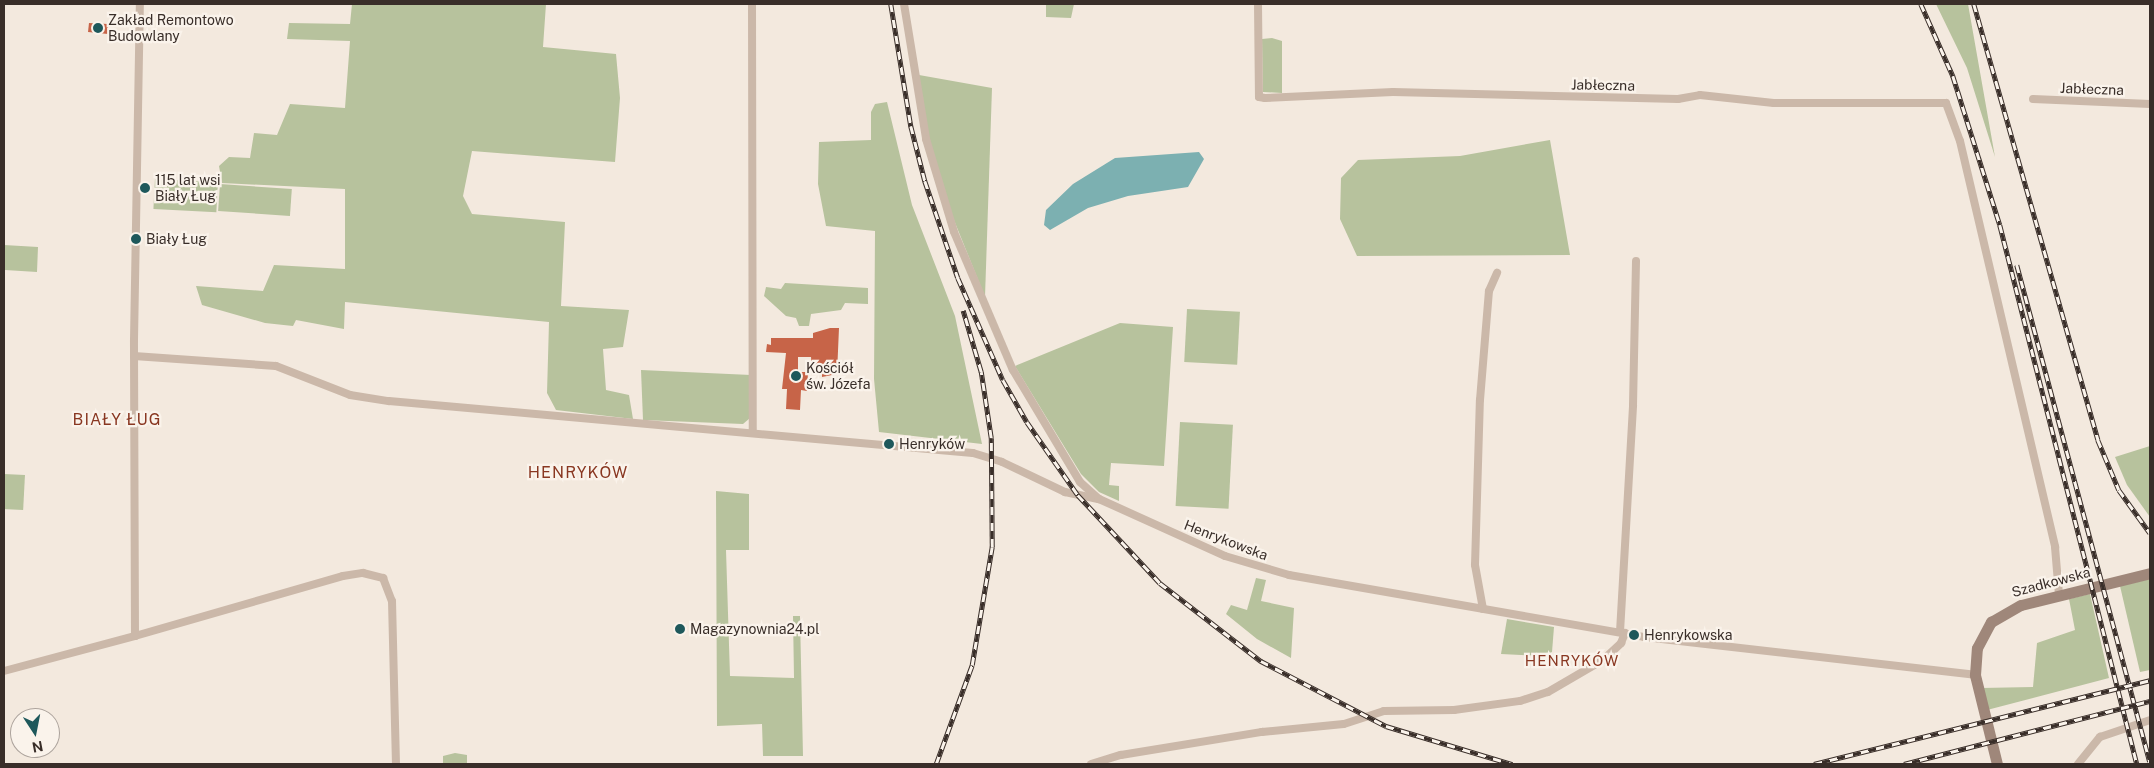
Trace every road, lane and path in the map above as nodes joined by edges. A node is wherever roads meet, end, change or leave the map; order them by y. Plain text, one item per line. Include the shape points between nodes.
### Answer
1 (140, 4) edge
2 (752, 4) edge
3 (904, 4) edge
4 (1258, 4) edge
5 (2033, 99) dead end
6 (2150, 104) edge
7 (1636, 261) dead end
8 (1497, 274) dead end
9 (134, 356) junction
10 (753, 433) junction
11 (1099, 499) junction
12 (2150, 573) edge
13 (2059, 595) junction
14 (1483, 609) junction
15 (1622, 633) junction
16 (135, 636) junction
17 (4, 671) edge
18 (1975, 676) junction
19 (2150, 720) edge
20 (396, 764) edge
21 (1091, 764) edge
22 (1997, 764) edge
23 (2078, 764) edge

1 - 9 street
2 - 10 street
3 - 11 street via 926,139 954,232 1013,370 1080,482
4 - 13 street, Jabłeczna via 1259,97 1393,92 1678,99 1700,95 1774,103 1946,103 1960,141 2055,547
5 - 6 street, Jabłeczna
7 - 15 street
8 - 14 street via 1489,291 1480,400 1475,565
9 - 10 street, Henrykowska via 276,366 341,392 379,400
9 - 16 street
10 - 11 street, Henrykowska via 973,453 1002,462 1059,490
11 - 14 street, Henrykowska via 1256,567
12 - 13 street, Szadkowska
13 - 18 street, Szadkowska via 2009,609 1991,622 1977,648
14 - 15 street, Henrykowska
15 - 18 street, Henrykowska via 1934,674
15 - 21 street via 1621,643 1603,660 1548,692 1520,701 1454,710 1384,711 1344,724 1262,732 1121,755
16 - 17 street
16 - 20 street via 343,576 363,573 382,578 392,600
18 - 22 street, Szadkowska
19 - 23 street via 2100,737

